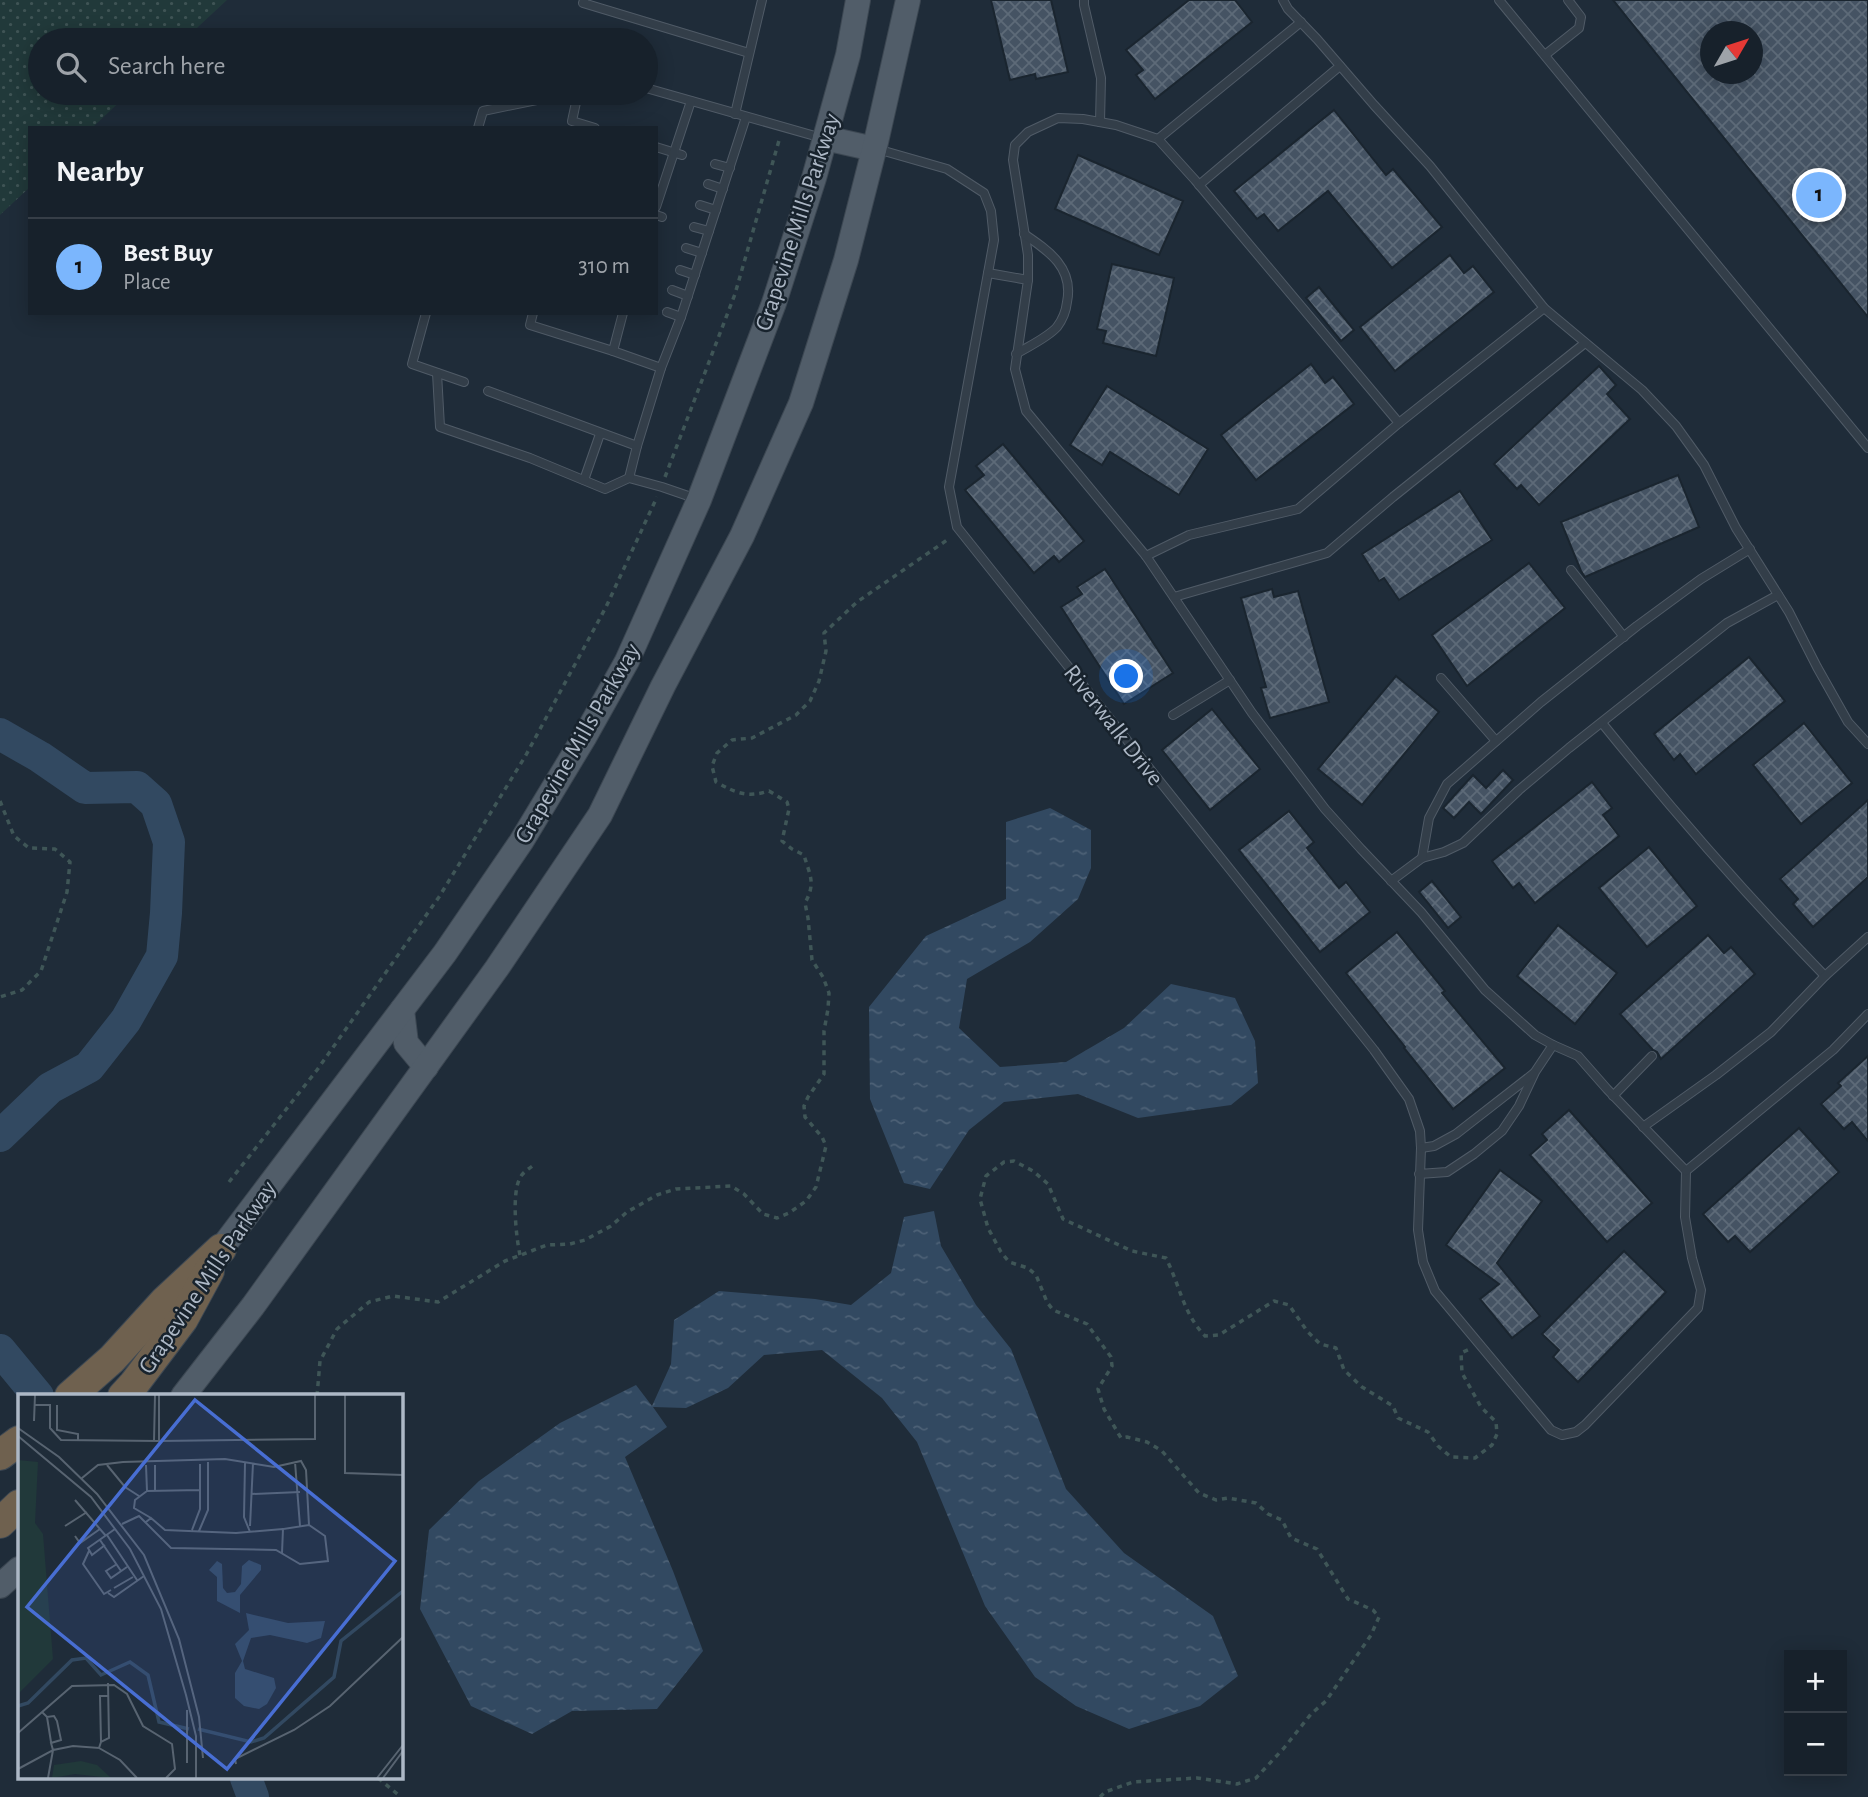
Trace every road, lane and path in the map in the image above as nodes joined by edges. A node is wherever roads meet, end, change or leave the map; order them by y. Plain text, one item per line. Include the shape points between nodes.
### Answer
1 (584, 0) edge
2 (762, 0) edge
3 (858, 0) edge
4 (908, 0) edge
5 (1084, 0) edge
6 (1283, 0) edge
7 (1499, 0) edge
8 (1568, 0) edge
9 (1301, 22) junction
10 (749, 53) junction
11 (1545, 55) junction
12 (1340, 66) junction
13 (658, 91) edge
14 (691, 101) junction
15 (512, 105) edge
16 (575, 105) edge
17 (735, 114) junction
18 (746, 117) junction
19 (1100, 122) junction
20 (479, 126) edge
21 (588, 126) edge
22 (783, 127) junction
23 (825, 138) junction
24 (1158, 139) junction
25 (658, 148) edge
26 (874, 149) junction
27 (673, 152) junction
28 (682, 155) dead end
29 (715, 164) dead end
30 (730, 168) junction
31 (667, 171) junction
32 (677, 174) dead end
33 (708, 184) dead end
34 (1199, 185) junction
35 (723, 188) junction
36 (658, 204) edge
37 (700, 205) dead end
38 (716, 210) junction
39 (694, 227) dead end
40 (709, 231) junction
41 (1024, 234) junction
42 (686, 248) dead end
43 (702, 253) junction
44 (680, 270) dead end
45 (988, 273) junction
46 (695, 275) junction
47 (1028, 281) junction
48 (672, 290) dead end
49 (688, 296) junction
50 (1544, 308) junction
51 (667, 312) dead end
52 (425, 315) edge
53 (532, 315) edge
54 (623, 315) edge
55 (681, 317) junction
56 (1585, 343) junction
57 (614, 351) junction
58 (1016, 354) junction
59 (661, 368) junction
60 (437, 373) junction
61 (464, 382) dead end
62 (488, 391) dead end
63 (1399, 423) junction
64 (600, 434) junction
65 (637, 446) junction
66 (1868, 447) edge
67 (629, 478) junction
68 (584, 480) junction
69 (662, 487) junction
70 (699, 500) junction
71 (961, 531) junction
72 (1750, 549) junction
73 (1146, 556) junction
74 (1571, 570) dead end
75 (1778, 595) junction
76 (1174, 597) junction
77 (1624, 637) junction
78 (1441, 678) dead end
79 (1230, 680) junction
80 (1172, 715) dead end
81 (1602, 723) junction
82 (1496, 741) junction
83 (1868, 744) edge
84 (0, 801) edge
85 (1422, 858) junction
86 (1391, 881) junction
87 (1868, 937) edge
88 (1825, 976) junction
89 (0, 997) edge
90 (401, 1010) junction
91 (1868, 1014) edge
92 (1553, 1045) junction
93 (1652, 1056) dead end
94 (426, 1067) junction
95 (1535, 1072) junction
96 (1613, 1096) junction
97 (1643, 1127) junction
98 (1421, 1148) junction
99 (535, 1164) dead end
100 (1686, 1171) junction
101 (1419, 1174) junction
102 (229, 1182) dead end
103 (220, 1249) junction
104 (520, 1255) junction
105 (1481, 1345) junction
106 (128, 1390) edge
107 (72, 1394) edge
108 (185, 1394) edge
109 (317, 1394) edge
110 (18, 1506) edge
111 (0, 1523) edge
112 (18, 1570) edge
113 (0, 1586) edge
114 (380, 1780) edge
115 (401, 1797) edge
116 (1100, 1797) edge

1 - 10 lane
2 - 10 lane
3 - 23 main road, Grapevine Mills Parkway
4 - 26 main road, Grapevine Mills Parkway
5 - 19 lane via 1101,78
6 - 9 lane
7 - 11 lane
8 - 11 lane via 1581,17 1579,27
9 - 12 lane
9 - 24 lane
10 - 17 lane
11 - 66 lane
12 - 34 lane
12 - 50 lane via 1430,166
13 - 14 lane
14 - 17 lane
14 - 27 lane
15 - 20 lane via 483,111
16 - 21 lane via 572,121
17 - 18 lane
18 - 22 lane
18 - 30 lane
19 - 24 lane
19 - 41 lane via 1058,118 1028,132 1015,145
22 - 23 lane
22 - 69 path via 735,294
23 - 26 main road
23 - 70 main road, Grapevine Mills Parkway via 774,303
24 - 34 lane
25 - 27 lane
26 - 45 lane, Riverwalk Drive via 947,169 984,193 994,240
26 - 94 main road, Grapevine Mills Parkway via 846,260 801,403 742,536 600,815
27 - 28 lane
27 - 31 lane
29 - 30 lane
30 - 35 lane
31 - 32 lane
31 - 36 lane via 665,195
33 - 35 lane
34 - 63 lane
35 - 38 lane
37 - 38 lane
38 - 40 lane
39 - 40 lane
40 - 43 lane
41 - 47 lane
41 - 58 lane via 1050,251 1064,268 1070,292 1056,328
42 - 43 lane
43 - 46 lane
44 - 46 lane
45 - 47 lane
45 - 71 lane, Riverwalk Drive via 948,486
46 - 49 lane
47 - 58 lane
48 - 49 lane
49 - 55 lane
50 - 56 lane
50 - 63 lane
51 - 55 lane
52 - 60 lane via 412,364
53 - 57 lane via 530,325
54 - 57 lane
55 - 59 lane
56 - 72 lane via 1642,390 1676,426 1704,465
56 - 76 lane via 1327,553
57 - 59 lane
58 - 73 lane via 1014,369 1026,411
59 - 65 lane
60 - 61 lane
60 - 68 lane via 440,427
62 - 64 lane
63 - 73 lane via 1298,509 1189,535
64 - 65 lane
64 - 68 lane
65 - 67 lane
67 - 68 lane via 605,489
67 - 69 lane
69 - 70 lane
69 - 102 path via 606,607 526,755 446,885 317,1070
70 - 90 main road, Grapevine Mills Parkway via 627,662 585,736 521,842
71 - 98 lane, Riverwalk Drive via 1374,1050 1409,1099
71 - 104 path via 857,602 824,633 826,651 819,681 810,701 796,715 752,738 732,740 717,753 712,766 716,782 732,791 753,796 769,791 787,802 782,841 804,855 812,881 805,903 812,960 829,993 824,1074 804,1107 805,1116 826,1146 816,1187 806,1200 776,1218 731,1186 676,1189 657,1195 585,1240 547,1245
72 - 75 lane
72 - 77 lane
73 - 76 lane
74 - 77 lane
75 - 81 lane via 1727,623
75 - 83 lane via 1848,722
76 - 79 lane
77 - 82 lane
78 - 82 lane
79 - 80 lane
79 - 86 lane via 1325,809
81 - 85 lane via 1519,790 1463,843
81 - 88 lane via 1715,858
82 - 85 lane via 1447,784 1429,818
84 - 89 path via 13,836 29,848 55,849 70,862 67,891 41,971 22,990
85 - 86 lane
86 - 92 lane via 1485,990 1535,1035
87 - 88 lane
88 - 97 lane via 1771,1032
90 - 94 main road via 406,1043
90 - 103 main road, Grapevine Mills Parkway
91 - 100 lane via 1833,1050
92 - 95 lane
92 - 96 lane via 1578,1056
93 - 96 lane
94 - 108 main road, Grapevine Mills Parkway
95 - 98 lane via 1455,1133
95 - 101 lane via 1520,1106 1502,1131 1447,1172
96 - 97 lane
97 - 100 lane
98 - 101 lane, Riverwalk Drive
99 - 104 path via 518,1182 516,1237
100 - 105 lane, Riverwalk Drive via 1685,1217 1701,1290 1698,1308 1576,1432 1562,1436 1551,1430
101 - 105 lane, Riverwalk Drive via 1418,1230 1423,1262 1435,1291
103 - 106 highway, Grapevine Mills Parkway via 183,1319
103 - 107 highway
104 - 109 path via 438,1302 393,1296 369,1302 337,1329 320,1362
105 - 116 path via 1461,1353 1462,1373 1481,1407 1496,1422 1497,1434 1492,1445 1475,1458 1451,1457 1428,1432 1398,1418 1393,1406 1362,1387 1344,1370 1336,1348 1320,1344 1289,1305 1274,1301 1219,1335 1205,1336 1183,1304 1166,1258 1132,1251 1063,1219 1048,1184 1014,1161 1004,1162 986,1176 980,1199 1001,1252 1009,1262 1036,1275 1053,1310 1087,1324 1111,1357 1112,1366 1098,1389 1121,1438 1147,1442 1162,1451 1199,1493 1216,1500 1228,1497 1256,1503 1282,1520 1291,1538 1317,1549 1348,1599 1379,1617 1326,1700 1256,1778 1237,1784 1197,1778 1133,1782
110 - 111 highway
112 - 113 main road
114 - 115 path

